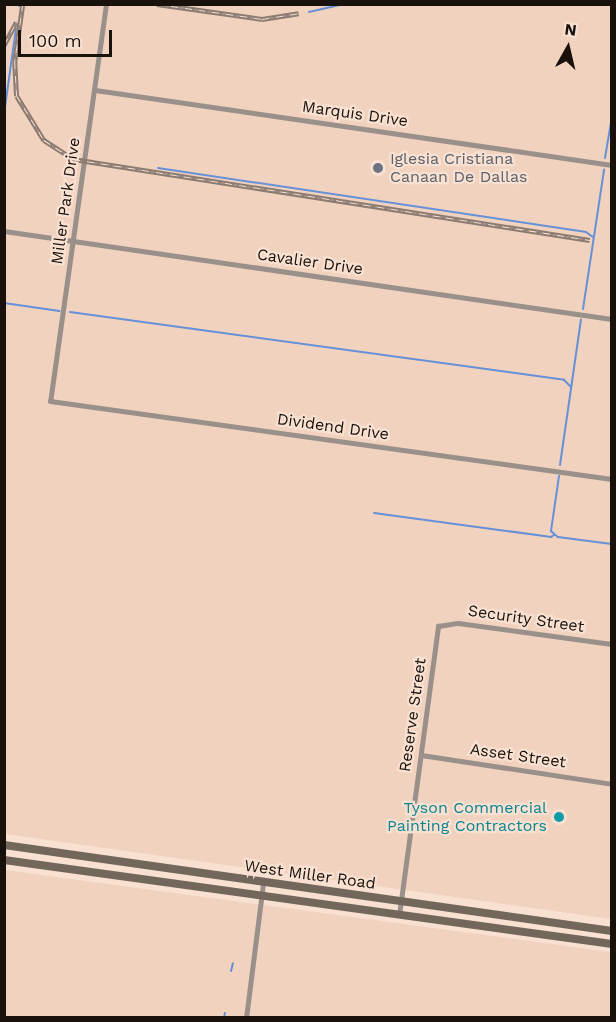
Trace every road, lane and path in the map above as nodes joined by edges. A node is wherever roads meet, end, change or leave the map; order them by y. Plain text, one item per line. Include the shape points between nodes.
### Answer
1 (106, 4) edge
2 (95, 90) junction
3 (612, 165) edge
4 (4, 231) edge
5 (74, 242) junction
6 (612, 319) edge
7 (50, 401) joint
8 (612, 479) edge
9 (438, 626) joint
10 (612, 645) edge
11 (421, 755) junction
12 (612, 784) edge
13 (4, 845) edge
14 (4, 860) edge
15 (263, 883) junction
16 (261, 897) junction
17 (401, 901) junction
18 (399, 915) junction
19 (498, 915) junction
20 (496, 929) junction
21 (612, 931) edge
22 (612, 945) edge
23 (246, 1017) edge

1 - 2 street, Miller Park Drive
2 - 3 street, Marquis Drive
2 - 5 street, Miller Park Drive
4 - 5 street, Cavalier Drive
5 - 6 street, Cavalier Drive
5 - 7 street, Miller Park Drive
7 - 8 street, Dividend Drive
9 - 10 street, Security Street via 458,623
9 - 11 street, Reserve Street
11 - 12 street, Asset Street
11 - 17 street, Reserve Street
13 - 15 main road, West Miller Road
14 - 16 main road, West Miller Road
15 - 16 street
15 - 17 main road, West Miller Road
16 - 18 main road, West Miller Road
16 - 23 street
17 - 18 street, Reserve Street
17 - 19 main road, West Miller Road
18 - 20 main road, West Miller Road
19 - 20 main road
19 - 21 main road, West Miller Road
20 - 22 main road, West Miller Road

